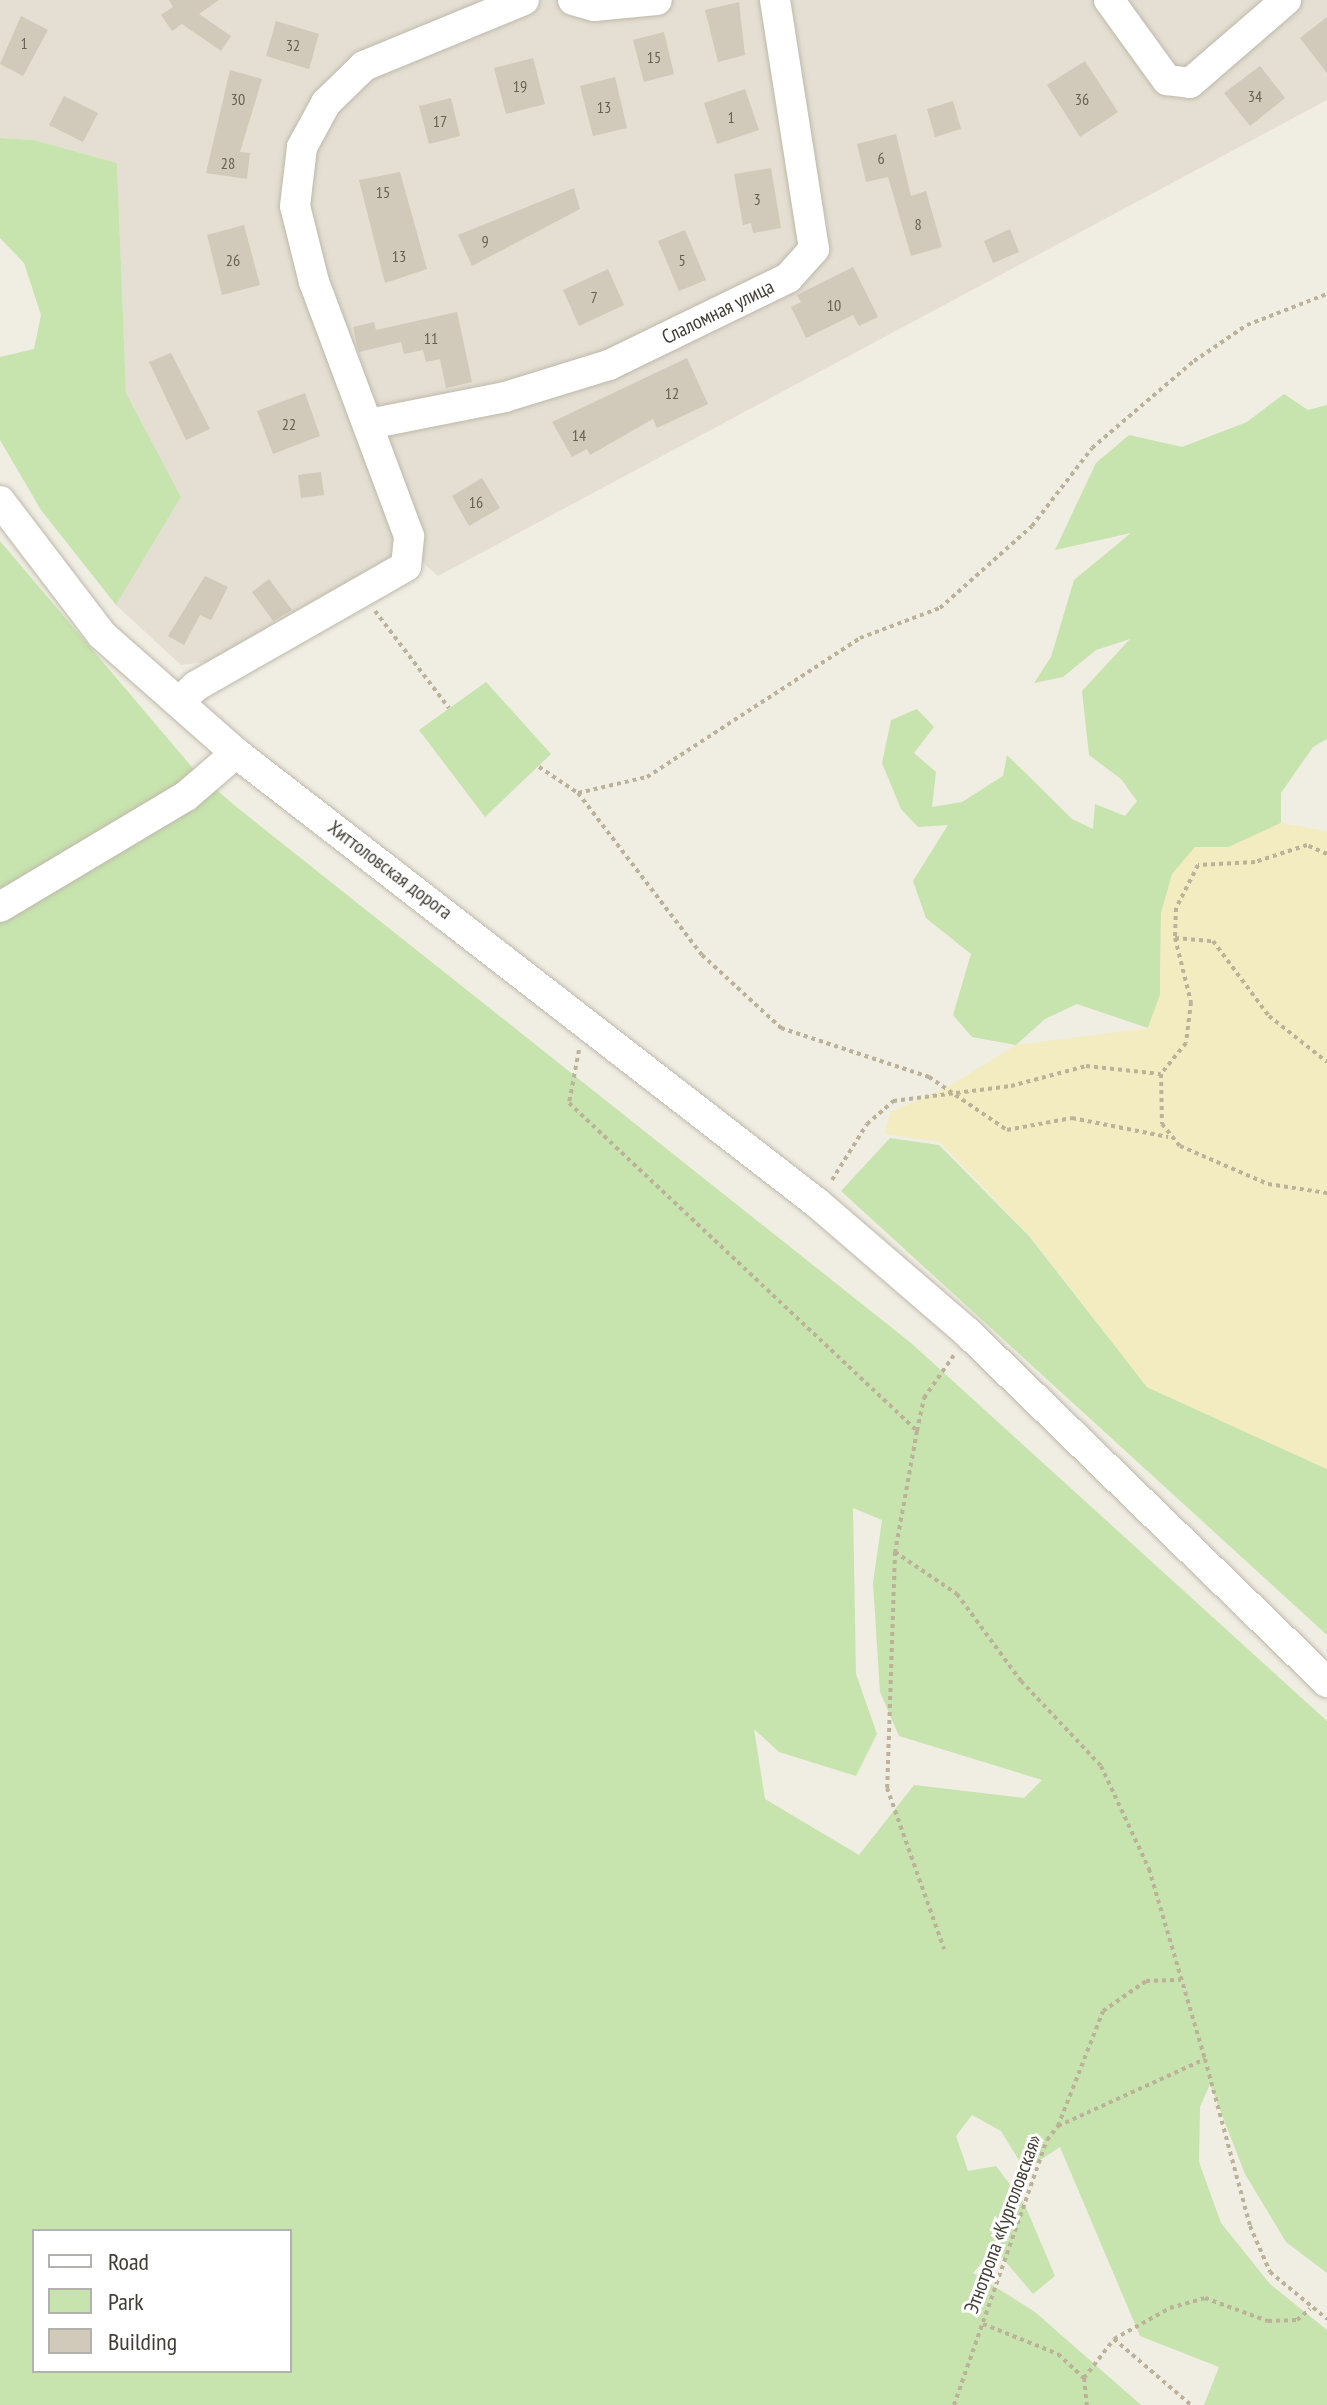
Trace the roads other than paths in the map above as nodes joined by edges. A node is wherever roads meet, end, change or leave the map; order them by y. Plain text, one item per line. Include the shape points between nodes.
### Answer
1 (524, 0) edge
2 (573, 0) edge
3 (657, 0) edge
4 (775, 0) edge
5 (1109, 0) edge
6 (1286, 0) edge
7 (369, 424) junction
8 (0, 501) edge
9 (179, 702) junction
10 (236, 753) junction
11 (0, 907) edge
12 (1327, 1682) edge

1 - 7 street via 364,66 326,103 302,147 295,206 314,282
2 - 3 street via 594,6
4 - 7 street, Слаломная улица via 814,249 788,278 609,365 505,397
5 - 6 street via 1167,80 1190,83
7 - 9 street via 412,553 406,566
8 - 9 street, Хиттоловская дорога via 102,635
9 - 10 street, Хиттоловская дорога
10 - 11 street via 186,796
10 - 12 street, Хиттоловская дорога via 817,1203 968,1333

